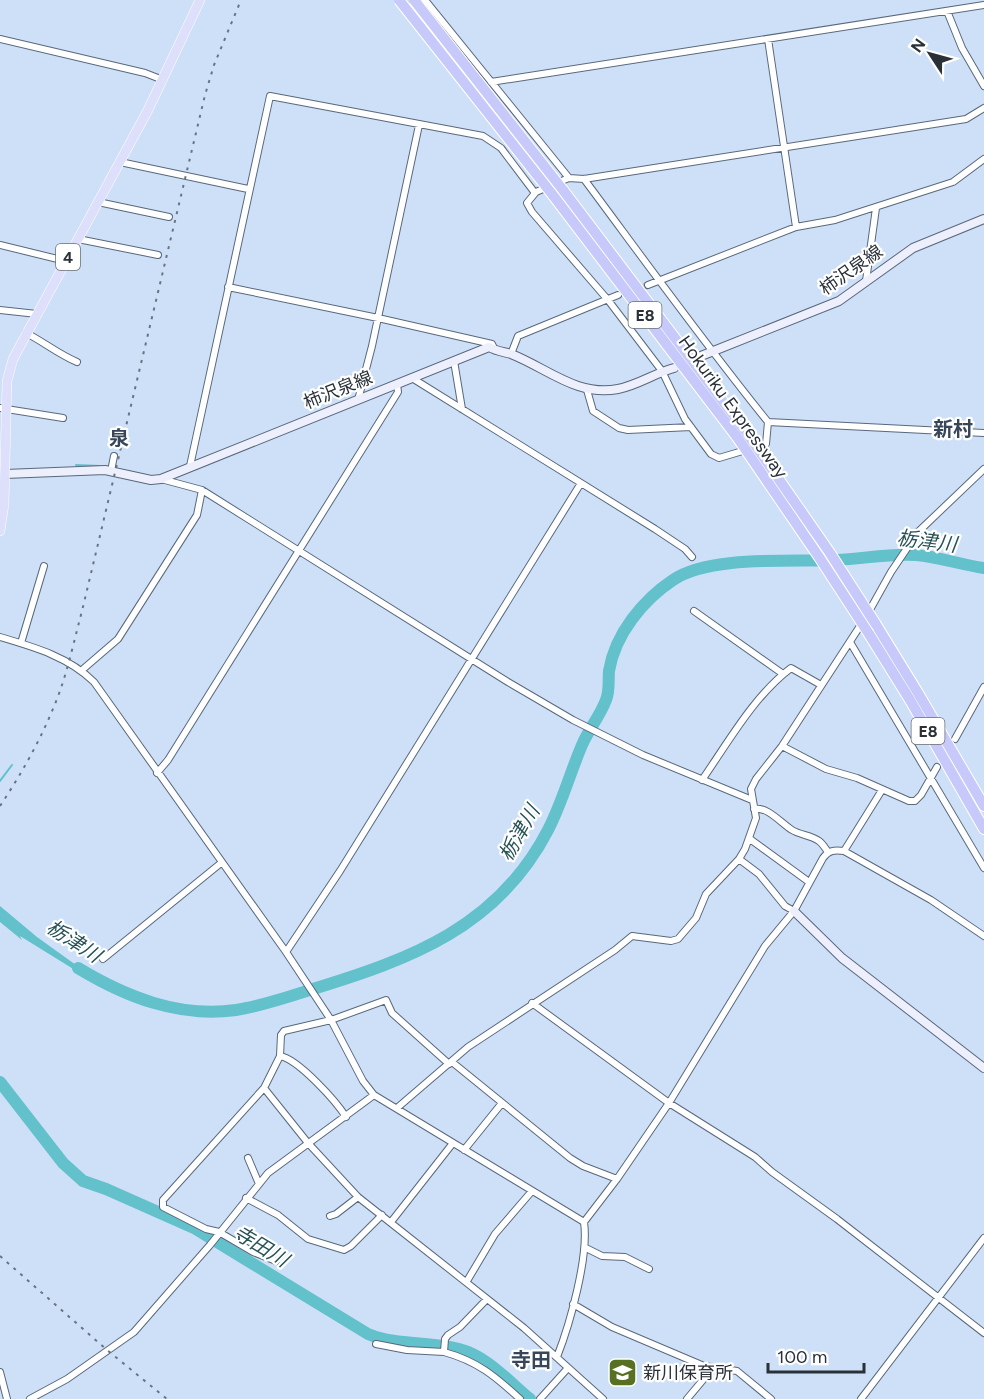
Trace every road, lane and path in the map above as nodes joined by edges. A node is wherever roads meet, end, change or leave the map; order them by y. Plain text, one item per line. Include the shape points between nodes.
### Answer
1 (200, 0) edge
2 (399, 0) edge
3 (414, 0) edge
4 (425, 0) edge
5 (984, 5) edge
6 (947, 11) junction
7 (0, 39) edge
8 (768, 39) junction
9 (163, 80) junction
10 (491, 82) junction
11 (984, 86) edge
12 (984, 108) edge
13 (419, 124) junction
14 (783, 148) junction
15 (984, 159) edge
16 (120, 162) junction
17 (569, 178) junction
18 (584, 179) junction
19 (248, 189) junction
20 (557, 192) junction
21 (535, 193) junction
22 (98, 202) junction
23 (876, 208) junction
24 (169, 218) dead end
25 (984, 219) edge
26 (796, 227) junction
27 (78, 239) junction
28 (0, 245) edge
29 (158, 255) dead end
30 (66, 261) junction
31 (660, 279) junction
32 (866, 281) junction
33 (648, 285) tunnel mouth
34 (228, 287) junction
35 (618, 295) tunnel mouth
36 (608, 300) junction
37 (0, 310) edge
38 (37, 314) junction
39 (378, 318) junction
40 (26, 333) junction
41 (495, 350) junction
42 (712, 352) junction
43 (511, 354) junction
44 (701, 356) dead end
45 (77, 362) dead end
46 (454, 362) junction
47 (674, 368) dead end
48 (662, 371) junction
49 (412, 378) junction
50 (397, 384) junction
51 (587, 390) junction
52 (358, 400) junction
53 (3, 408) edge
54 (462, 409) junction
55 (63, 418) dead end
56 (768, 422) junction
57 (691, 427) junction
58 (984, 433) edge
59 (741, 435) junction
60 (2, 446) edge
61 (114, 456) dead end
62 (190, 466) junction
63 (984, 468) edge
64 (111, 471) junction
65 (5, 474) junction
66 (160, 479) junction
67 (581, 483) junction
68 (202, 490) junction
69 (0, 531) edge
70 (300, 550) junction
71 (692, 557) dead end
72 (44, 566) dead end
73 (693, 611) dead end
74 (0, 638) edge
75 (850, 642) junction
76 (21, 643) junction
77 (472, 659) junction
78 (82, 670) junction
79 (783, 674) junction
80 (821, 685) junction
81 (984, 687) edge
82 (955, 739) dead end
83 (782, 746) junction
84 (937, 767) dead end
85 (158, 772) junction
86 (931, 777) junction
87 (702, 780) junction
88 (882, 790) junction
89 (752, 800) junction
90 (984, 806) edge
91 (754, 809) junction
92 (984, 829) edge
93 (750, 838) junction
94 (844, 851) junction
95 (828, 852) junction
96 (739, 859) junction
97 (221, 863) junction
98 (984, 868) edge
99 (809, 882) junction
100 (794, 911) junction
101 (984, 936) edge
102 (286, 952) junction
103 (103, 959) dead end
104 (532, 1003) junction
105 (331, 1020) junction
106 (280, 1056) junction
107 (450, 1063) junction
108 (984, 1068) edge
109 (264, 1088) junction
110 (374, 1095) junction
111 (502, 1103) junction
112 (669, 1103) junction
113 (397, 1108) junction
114 (346, 1117) junction
115 (308, 1143) junction
116 (453, 1143) junction
117 (464, 1150) junction
118 (248, 1158) dead end
119 (617, 1179) junction
120 (259, 1184) junction
121 (532, 1191) junction
122 (358, 1197) junction
123 (246, 1198) junction
124 (382, 1215) junction
125 (330, 1216) dead end
126 (391, 1222) junction
127 (584, 1222) junction
128 (219, 1232) junction
129 (984, 1238) edge
130 (585, 1248) junction
131 (276, 1261) dead end
132 (649, 1269) dead end
133 (467, 1281) junction
134 (939, 1298) junction
135 (487, 1299) junction
136 (573, 1304) junction
137 (984, 1333) edge
138 (376, 1344) dead end
139 (444, 1352) junction
140 (557, 1357) junction
141 (568, 1368) junction
142 (713, 1368) junction
143 (0, 1372) edge
144 (7, 1399) edge
145 (30, 1399) edge
146 (520, 1399) edge
147 (540, 1399) edge
148 (603, 1399) edge
149 (687, 1399) edge
150 (771, 1399) edge
151 (861, 1399) edge

1 - 9 main road, 4
2 - 20 highway, Hokuriku Expressway / E8, bridge
3 - 20 highway, Hokuriku Expressway / E8, bridge
4 - 10 street
5 - 6 street
6 - 8 street
6 - 11 street
7 - 9 street
8 - 10 street
8 - 14 street
9 - 16 main road, 4
10 - 17 street
12 - 14 street via 966,119
13 - 19 street via 270,96
13 - 21 street via 483,136 501,148
13 - 39 street
14 - 18 street
14 - 26 street
15 - 23 street via 953,182
16 - 19 street
16 - 22 main road, 4
17 - 18 street
17 - 21 street
18 - 31 street
19 - 34 street
20 - 59 highway, Hokuriku Expressway / E8
21 - 36 street via 527,202 532,212
22 - 24 street
22 - 27 main road, 4
23 - 26 street
23 - 32 street
25 - 32 main road, 柿沢泉線 via 913,248
26 - 31 street
27 - 29 street
27 - 30 main road, 4
28 - 30 street
30 - 38 main road, 4
31 - 33 street
31 - 42 street
32 - 42 main road, 柿沢泉線 via 819,311
34 - 39 street
34 - 62 street
35 - 36 street
36 - 43 street via 518,336
36 - 48 street
37 - 38 street
38 - 40 main road, 4
39 - 41 street via 492,344
39 - 52 street
40 - 45 street
40 - 53 main road, 4 via 13,359
41 - 43 main road, 柿沢泉線
41 - 46 main road, 柿沢泉線 via 489,347
42 - 44 main road, 柿沢泉線
42 - 56 street
43 - 51 main road, 柿沢泉線
46 - 49 main road, 柿沢泉線
46 - 54 street
47 - 48 main road, 柿沢泉線
48 - 51 main road, 柿沢泉線 via 621,389
48 - 57 street
49 - 50 main road, 柿沢泉線
49 - 54 street
50 - 52 main road, 柿沢泉線
50 - 70 street via 398,392
51 - 57 street via 593,411 619,428
52 - 62 main road, 柿沢泉線
53 - 55 street
53 - 60 main road, 4
54 - 67 street
56 - 57 street via 766,444 719,458 711,454
56 - 58 street
59 - 90 highway, Hokuriku Expressway / E8, bridge via 830,553
59 - 92 highway, Hokuriku Expressway / E8, bridge via 910,700
60 - 65 main road, 4
61 - 64 street
62 - 66 main road, 柿沢泉線
63 - 75 street via 914,538
64 - 65 main road
64 - 66 main road
65 - 69 main road, 4
66 - 68 street
67 - 71 street via 678,544
67 - 77 street
68 - 70 street
68 - 78 street via 197,515 118,639
70 - 77 street
70 - 85 street
72 - 76 street
73 - 79 street
74 - 76 street
75 - 80 street
75 - 86 street
76 - 78 street
77 - 87 street via 603,737
77 - 102 street
78 - 85 street
79 - 80 street via 791,668
79 - 87 street via 746,715
80 - 83 street
81 - 82 street
83 - 88 street via 826,769
83 - 89 street via 756,779 751,789
84 - 86 street
85 - 97 street
86 - 88 street via 915,801
86 - 98 street
87 - 89 street
88 - 94 street
89 - 91 street
91 - 93 street via 756,818
91 - 95 street via 759,808 794,831 818,840
93 - 96 street
93 - 99 street
94 - 95 street
94 - 101 street via 931,900
95 - 99 street
96 - 100 street
96 - 104 street via 706,894 696,918 678,939 632,936
97 - 102 street
97 - 103 street
99 - 100 street
100 - 108 main road via 842,958
100 - 112 street via 765,946
102 - 105 street
104 - 107 street
104 - 112 street
105 - 106 street via 284,1030
105 - 107 street via 386,1000 392,1013
105 - 110 street
106 - 109 street
106 - 114 street via 291,1060 329,1094
107 - 111 street
107 - 113 street
109 - 115 street
109 - 128 street via 163,1200 163,1208
110 - 113 street
110 - 114 street
111 - 117 street
111 - 119 street via 570,1158
112 - 119 street
112 - 134 street via 755,1157
113 - 116 street
114 - 115 street
115 - 120 street
115 - 122 street
116 - 117 street
116 - 126 street
117 - 121 street
118 - 120 street
119 - 127 street
120 - 123 street
121 - 127 street
121 - 133 street via 495,1234
122 - 124 street
122 - 125 street
123 - 124 street via 278,1215 308,1239 344,1250
123 - 128 street
124 - 126 street
126 - 133 street
127 - 130 street
128 - 131 street
128 - 145 street via 134,1332 67,1379
129 - 134 street
130 - 132 street via 602,1257 625,1257
130 - 136 street
133 - 135 street
134 - 137 street
134 - 151 street
135 - 139 street via 448,1335
135 - 140 street
136 - 140 street
136 - 142 street via 612,1327
138 - 139 street
139 - 146 street via 482,1367
140 - 141 street
141 - 147 street
141 - 148 street
142 - 149 street
142 - 150 street via 737,1371
143 - 144 street

